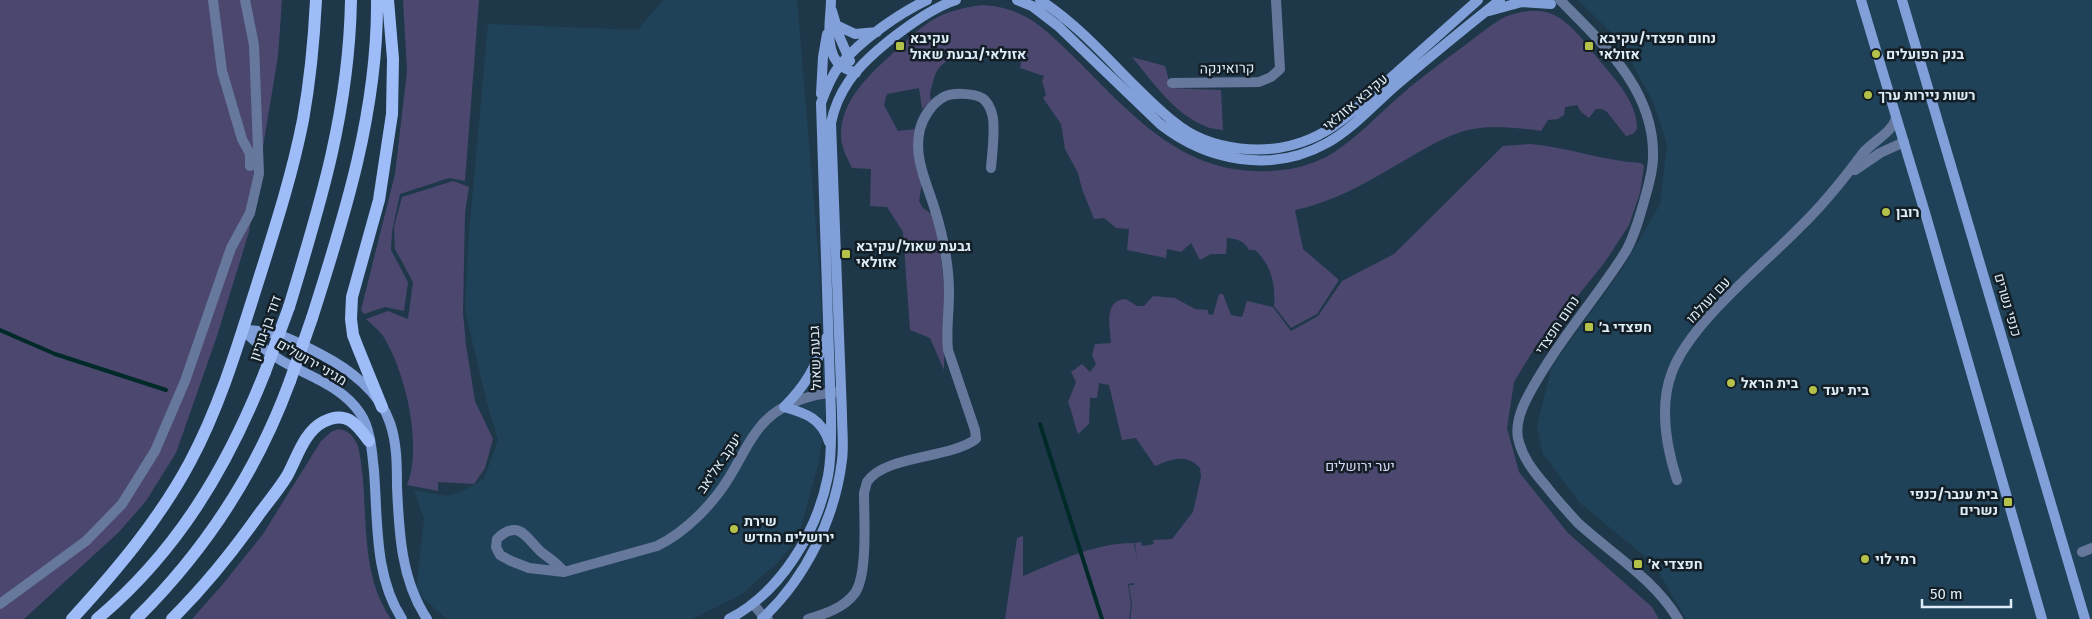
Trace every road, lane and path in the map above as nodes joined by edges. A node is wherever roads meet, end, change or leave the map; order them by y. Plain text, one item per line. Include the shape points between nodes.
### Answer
1 (213, 0) edge
2 (245, 0) edge
3 (316, 0) edge
4 (351, 0) edge
5 (377, 0) edge
6 (388, 0) edge
7 (927, 0) edge
8 (956, 0) edge
9 (1017, 0) edge
10 (1040, 0) edge
11 (1276, 0) edge
12 (1478, 0) edge
13 (1500, 0) edge
14 (1861, 0) edge
15 (1902, 0) edge
16 (1553, 1) edge
17 (831, 4) edge
18 (1484, 13) junction
19 (832, 26) junction
20 (878, 32) junction
21 (848, 57) junction
22 (840, 65) junction
23 (856, 73) junction
24 (1172, 83) dead end
25 (821, 103) junction
26 (1896, 118) junction
27 (1904, 142) junction
28 (250, 166) dead end
29 (991, 168) dead end
30 (1850, 174) junction
31 (243, 330) junction
32 (828, 332) junction
33 (830, 392) junction
34 (841, 392) junction
35 (382, 407) junction
36 (784, 407) junction
37 (369, 441) junction
38 (831, 447) junction
39 (1677, 480) dead end
40 (2092, 548) edge
41 (2082, 552) dead end
42 (564, 572) junction
43 (0, 604) edge
44 (753, 604) junction
45 (765, 618) edge
46 (72, 619) edge
47 (97, 619) edge
48 (136, 619) edge
49 (172, 619) edge
50 (402, 619) edge
51 (426, 619) edge
52 (729, 619) edge
53 (808, 619) edge
54 (1678, 619) edge
55 (2042, 619) edge
56 (2086, 619) edge

1 - 28 street via 222,71 250,154
2 - 43 street via 254,45 259,174 250,213 231,248 185,381 154,451 122,504 86,541
3 - 31 main road via 311,61 298,141
4 - 47 main road, דוד בן-גוריון, bridge via 348,62 336,143 289,307 265,372 214,482 153,563
5 - 48 main road, bridge via 372,70 355,178 290,381 268,437 239,490 198,548
6 - 35 main road via 393,59 392,114 379,200 352,297 351,319 353,336
7 - 20 street
8 - 23 street via 930,11
9 - 18 street, עקיבא אזולאי via 1038,10 1058,26 1174,136 1209,152 1247,160 1281,159 1305,153 1342,134
10 - 12 street, עקיבא אזולאי via 1068,22 1176,124 1210,141 1249,149 1267,149 1311,139 1339,122
11 - 24 street, קרואינקה via 1280,70 1272,77 1259,82
13 - 18 street, עקיבא אזולאי
14 - 26 street
15 - 56 street, כנפי נשרים
16 - 18 street via 1522,2
16 - 54 street, נחום חפצדי via 1576,16 1617,59 1638,93 1649,124 1653,159 1636,230 1626,251 1531,390 1518,422 1517,436 1524,456 1556,499 1578,523 1653,586
17 - 19 street
19 - 20 street via 855,34
19 - 21 street
19 - 22 street via 831,46
19 - 25 street via 823,57
20 - 21 street
21 - 22 street
21 - 23 street
22 - 23 street
22 - 25 street, גבעת שאול via 827,85
23 - 34 street, גבעת שאול via 838,102 831,123
25 - 32 street, גבעת שאול
26 - 27 street
26 - 30 street, עם ועולמו via 1890,129 1865,151
27 - 30 street, עם ועולמו via 1880,153
27 - 55 street
29 - 53 street via 993,116 984,99 953,94 941,98 922,121 919,156 944,245 949,282 948,350 976,430 976,439 958,448 886,467 867,482 863,566 855,593 828,614
30 - 39 street, עם ועולמו via 1703,323 1684,348 1672,371 1665,418
31 - 35 street, מגיני ירושלים via 281,334 325,357 351,372
31 - 37 street, מגיני ירושלים via 267,351 331,386 350,401 366,424
31 - 46 main road via 224,385 190,462 129,554
32 - 33 street, גבעת שאול
32 - 36 street via 807,382
33 - 34 street, יעקב אליאב
33 - 36 street, יעקב אליאב
33 - 38 street, גבעת שאול
34 - 45 street, גבעת שאול via 842,458 826,521 817,543 792,584
35 - 51 street, מגיני ירושלים via 394,436 405,570
36 - 38 street via 812,417 826,433
36 - 42 street, יעקב אליאב via 760,427 713,500 669,540
37 - 49 main road via 356,423 345,417 321,423 310,433 287,476 234,550
37 - 50 street, מגיני ירושלים via 384,583
38 - 44 street, גבעת שאול via 828,476 816,517 794,558
40 - 41 street
42 - 42 street, יעקב אליאב via 526,535 514,529 505,530 497,539 500,555 511,561 529,568
44 - 45 street
44 - 52 street, גבעת שאול

